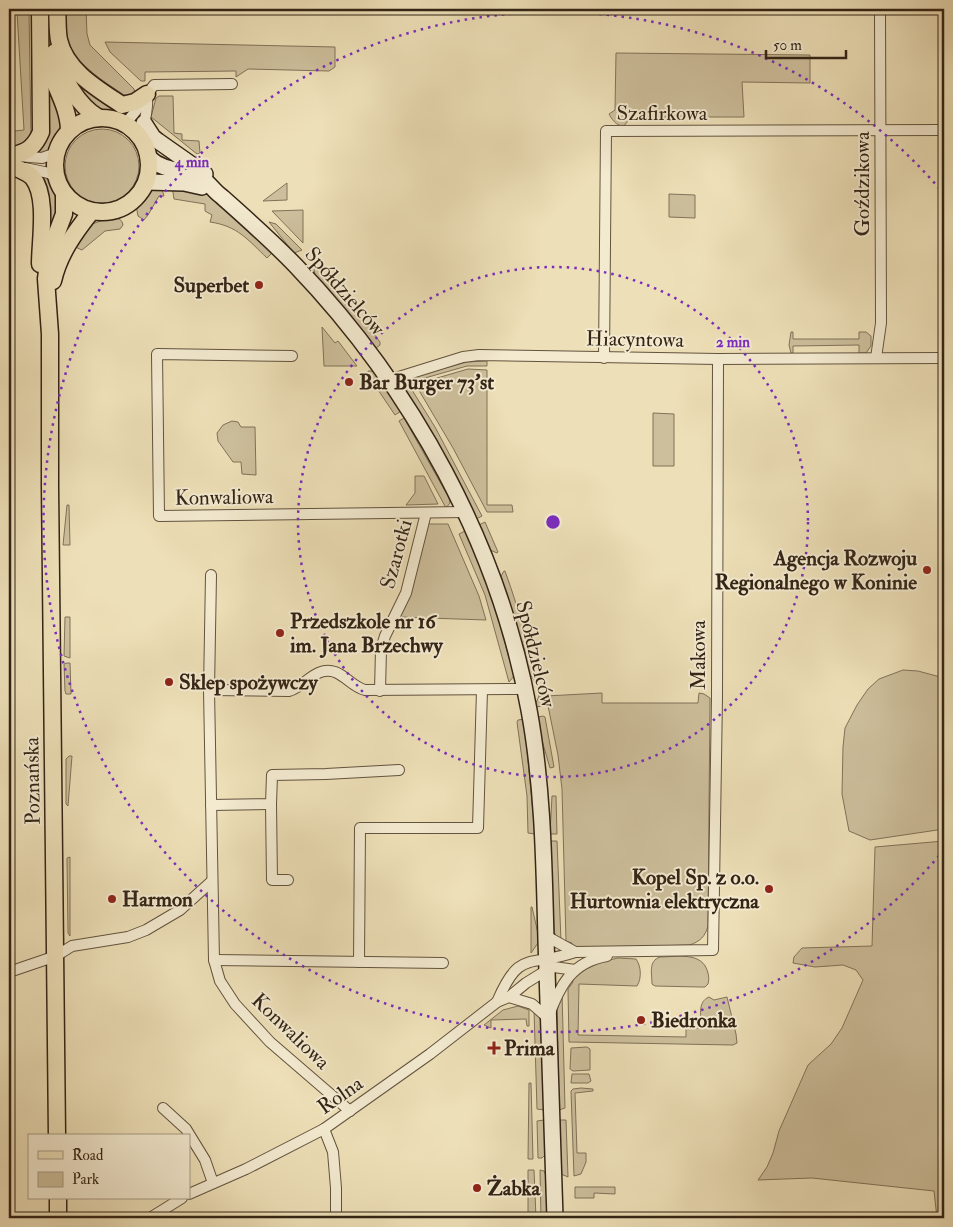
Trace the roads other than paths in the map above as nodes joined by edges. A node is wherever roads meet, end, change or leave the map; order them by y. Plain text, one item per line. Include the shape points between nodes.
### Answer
1 (40, 9) edge
2 (49, 9) edge
3 (57, 9) edge
4 (880, 9) edge
5 (49, 26) junction
6 (232, 84) dead end
7 (147, 94) junction
8 (100, 118) junction
9 (144, 123) junction
10 (124, 124) junction
11 (880, 130) junction
12 (944, 130) edge
13 (69, 131) junction
14 (142, 141) junction
15 (56, 153) junction
16 (148, 157) junction
17 (11, 161) edge
18 (56, 178) junction
19 (146, 182) junction
20 (64, 193) junction
21 (223, 198) junction
22 (92, 212) junction
23 (49, 305) junction
24 (292, 356) dead end
25 (604, 358) junction
26 (876, 358) junction
27 (944, 358) edge
28 (718, 359) junction
29 (389, 380) junction
30 (465, 512) junction
31 (426, 513) junction
32 (211, 575) dead end
33 (525, 689) junction
34 (209, 690) junction
35 (380, 690) junction
36 (482, 690) junction
37 (399, 770) dead end
38 (271, 804) junction
39 (211, 805) junction
40 (288, 880) dead end
41 (212, 881) junction
42 (546, 936) junction
43 (575, 952) junction
44 (631, 952) junction
45 (56, 956) junction
46 (214, 960) junction
47 (359, 962) junction
48 (443, 963) dead end
49 (547, 964) junction
50 (575, 970) junction
51 (9, 972) edge
52 (509, 997) junction
53 (497, 1002) junction
54 (548, 1018) junction
55 (164, 1108) dead end
56 (350, 1110) junction
57 (324, 1129) junction
58 (57, 1134) edge
59 (189, 1134) edge
60 (190, 1136) edge
61 (213, 1183) junction
62 (190, 1194) edge
63 (58, 1200) edge
64 (179, 1200) edge
65 (58, 1218) edge
66 (150, 1218) edge
67 (336, 1218) edge
68 (555, 1218) edge

1 - 17 main road via 41,132 31,148
2 - 5 main road
3 - 7 main road via 60,43 81,76 122,105
4 - 11 street, Goździkowa
5 - 8 main road via 56,55 75,96
5 - 13 main road via 45,41 48,64 65,108
6 - 7 street via 154,85
7 - 9 street
7 - 10 street via 142,105
8 - 10 main road
8 - 13 main road via 86,120
9 - 14 street
9 - 21 street via 153,137 212,180
10 - 14 main road
11 - 12 street, Szafirkowa
11 - 25 street, Szafirkowa via 606,131
11 - 26 street, Goździkowa via 881,323
13 - 15 main road
14 - 16 main road
15 - 17 street
15 - 18 main road
16 - 19 main road
16 - 21 street, Spółdzielców via 173,171 204,179
17 - 18 street
17 - 23 main road via 33,179 39,193 40,274
18 - 20 main road
19 - 21 street, Spółdzielców via 197,185
19 - 22 main road via 138,197 125,207 106,213
20 - 22 main road via 73,203
20 - 23 main road, Poznańska via 64,214 48,262
21 - 29 street, Spółdzielców via 267,236 318,290 357,335
22 - 23 main road, Poznańska via 60,259
23 - 45 main road, Poznańska
24 - 31 street, Konwaliowa via 157,354 159,516
25 - 28 street, Hiacyntowa
25 - 29 street, Hiacyntowa via 479,355
26 - 27 street, Hiacyntowa
26 - 28 street, Hiacyntowa
28 - 44 street, Makowa via 713,950
29 - 30 street, Spółdzielców via 423,433
30 - 31 street, Konwaliowa
30 - 33 street, Spółdzielców via 502,602
31 - 35 street, Szarotki via 406,593 383,643
32 - 34 street, Konwaliowa
33 - 36 street
33 - 42 street, Spółdzielców via 539,781
34 - 35 street via 289,691 314,675 328,671 336,672 356,688
34 - 39 street, Konwaliowa
35 - 36 street
36 - 47 street via 478,828 360,828
37 - 38 street via 272,775
38 - 39 street
38 - 40 street via 272,880
39 - 41 street, Konwaliowa
41 - 45 street via 180,910 146,930 128,937 72,946
41 - 46 street, Konwaliowa
42 - 43 street
42 - 49 street, Spółdzielców
43 - 44 street
43 - 49 street
44 - 50 street via 599,957
45 - 51 street
45 - 58 main road, Poznańska
46 - 47 street
46 - 56 street, Konwaliowa via 220,981 235,1004 270,1042
47 - 48 street
49 - 50 street
49 - 52 street, Rolna
49 - 53 street, Rolna via 528,961 514,970
49 - 54 street, Spółdzielców
50 - 54 street via 556,995
52 - 53 street, Rolna
52 - 54 street via 532,1004
53 - 56 street, Rolna
54 - 68 street, Spółdzielców
55 - 59 street
56 - 57 street, Rolna
57 - 61 street, Rolna
57 - 67 street via 333,1152
60 - 61 street via 205,1160
61 - 62 street, Rolna
63 - 65 main road
64 - 66 street

